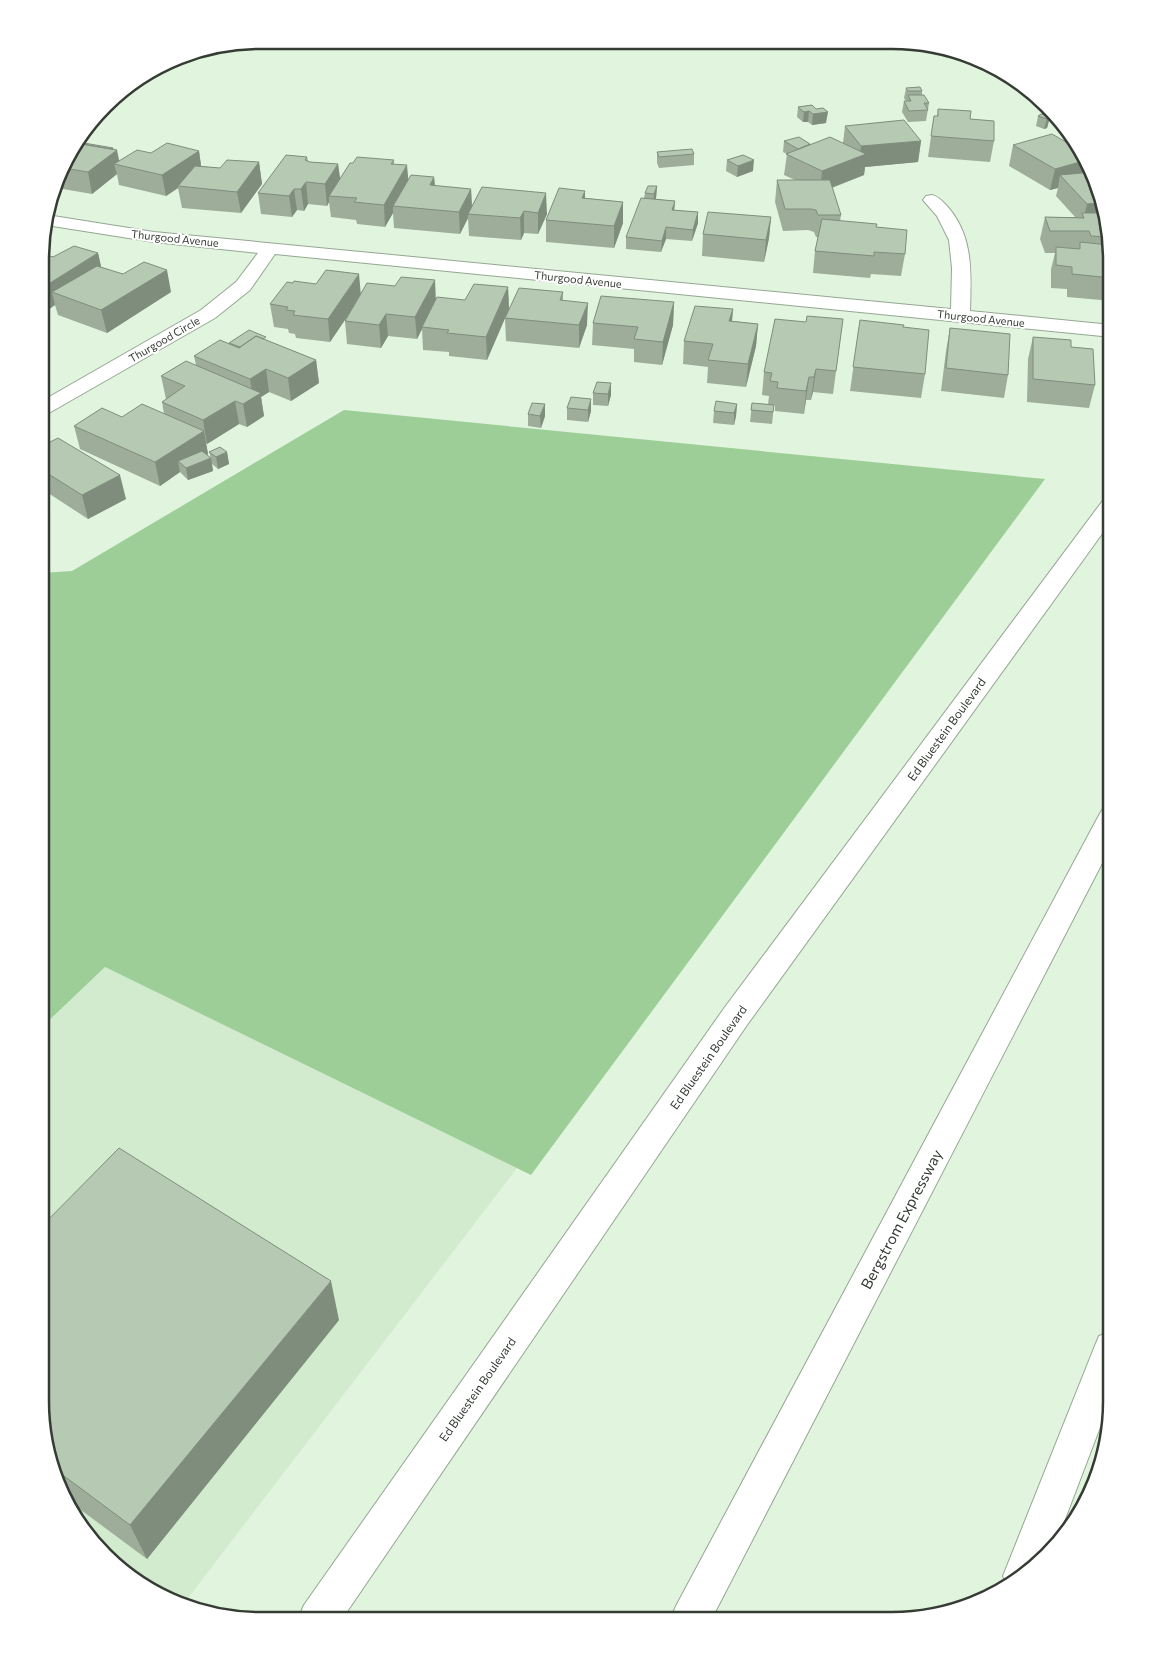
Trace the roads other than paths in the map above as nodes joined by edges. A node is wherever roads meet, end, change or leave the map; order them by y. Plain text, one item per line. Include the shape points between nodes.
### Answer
1 (932, 200) dead end
2 (53, 221) edge
3 (270, 248) junction
4 (960, 316) junction
5 (1103, 330) edge
6 (49, 405) edge
7 (1103, 516) edge
8 (1103, 834) edge
9 (1103, 1371) edge
10 (1028, 1562) edge
11 (323, 1612) edge
12 (694, 1612) edge

1 - 4 main road via 957,234 961,251
2 - 3 main road, Thurgood Avenue via 154,237
3 - 4 main road, Thurgood Avenue
3 - 6 main road, Thurgood Circle via 243,286 208,314
4 - 5 main road, Thurgood Avenue
7 - 11 main road, Ed Bluestein Boulevard via 736,1016
8 - 12 main road, Bergstrom Expressway
9 - 10 main road

